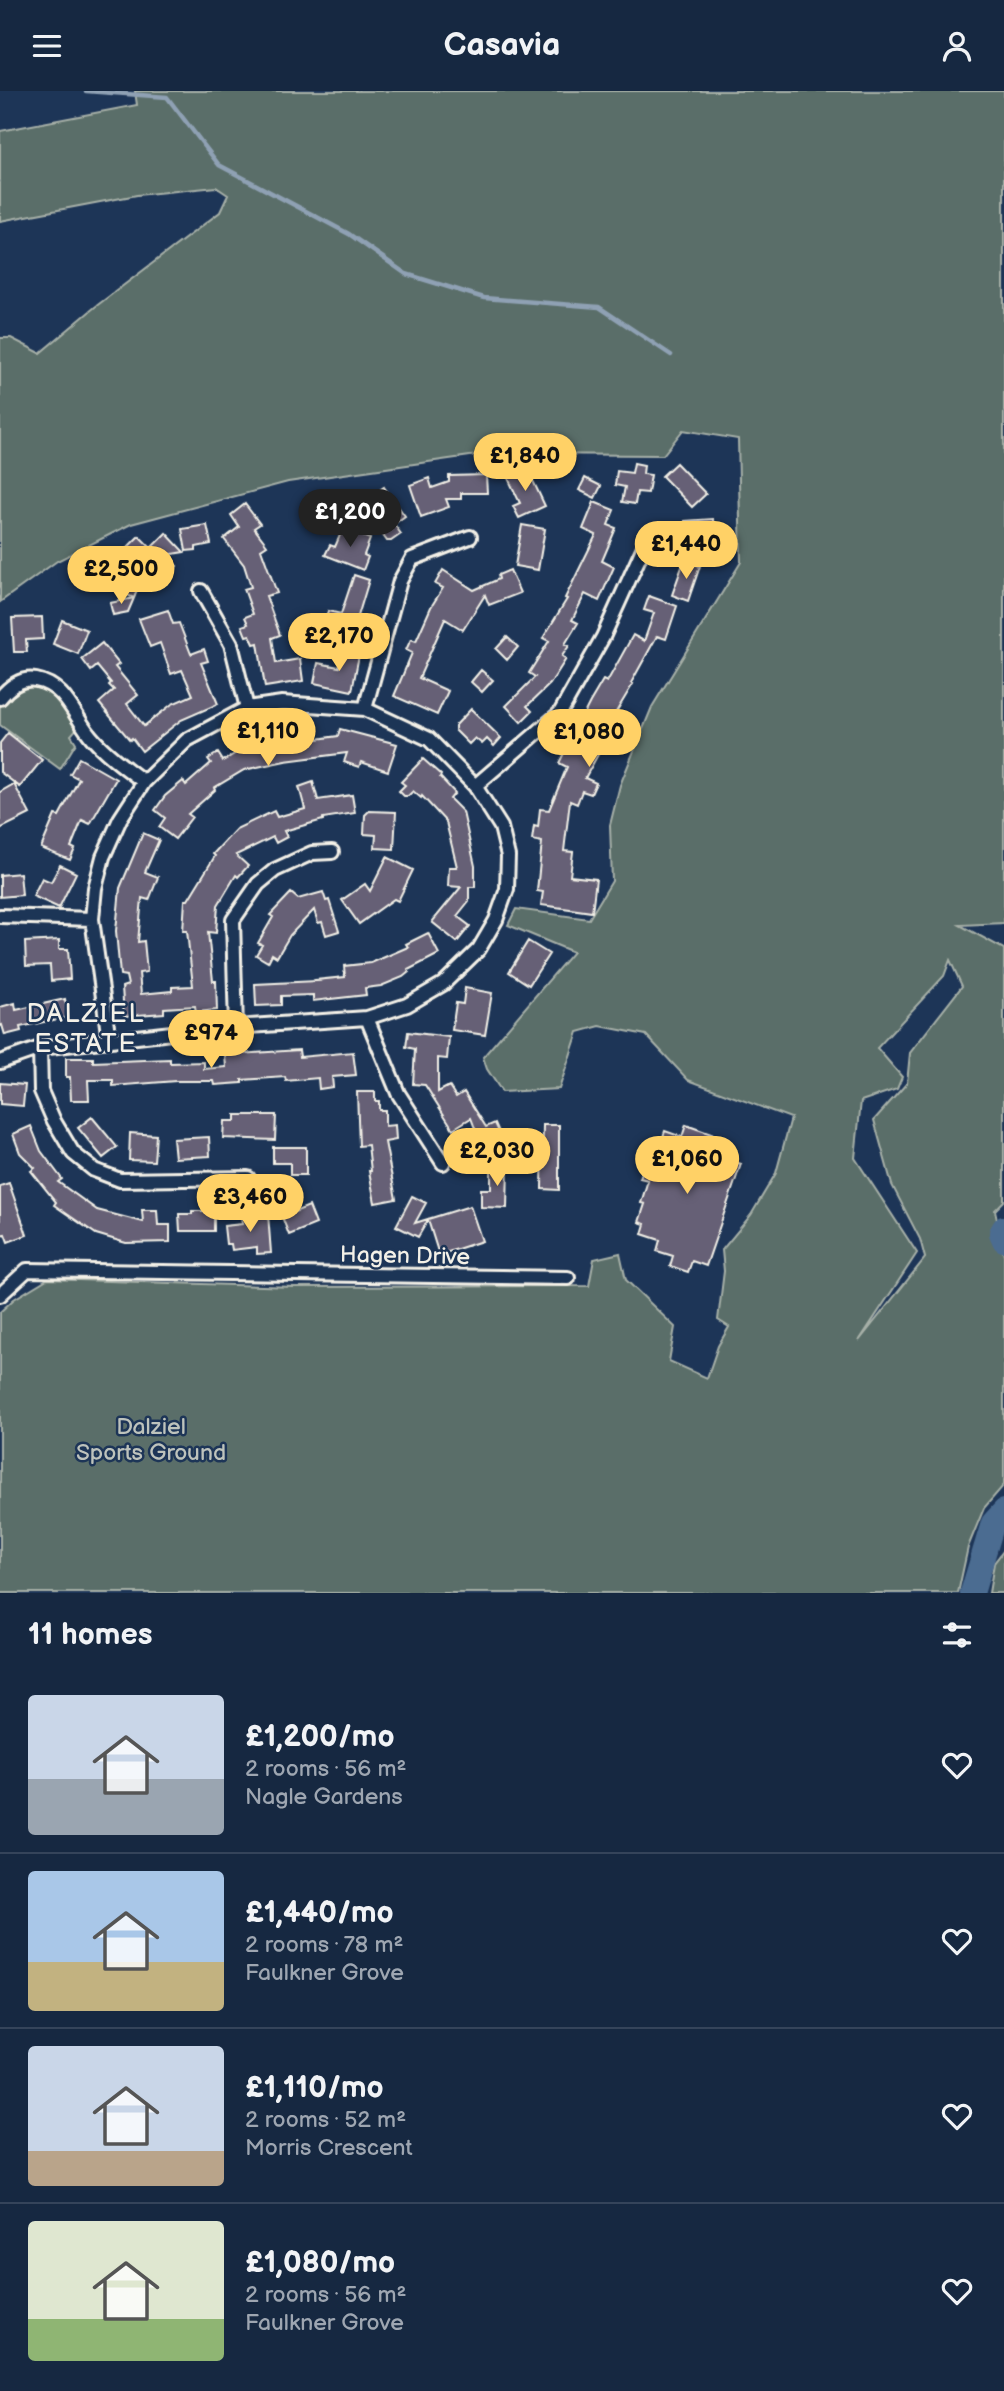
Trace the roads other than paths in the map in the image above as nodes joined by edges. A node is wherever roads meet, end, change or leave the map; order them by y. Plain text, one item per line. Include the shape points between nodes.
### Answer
1 (470, 537) dead end
2 (647, 540) dead end
3 (201, 591) dead end
4 (0, 698) edge
5 (247, 708) junction
6 (365, 709) junction
7 (144, 782) junction
8 (475, 786) junction
9 (332, 852) dead end
10 (0, 916) edge
11 (92, 919) junction
12 (367, 1018) junction
13 (236, 1028) junction
14 (109, 1040) junction
15 (40, 1048) junction
16 (0, 1062) edge
17 (443, 1163) dead end
18 (248, 1178) dead end
19 (568, 1278) dead end
20 (0, 1295) edge

1 - 6 street via 411,559 400,581
2 - 8 street via 603,637 560,713
3 - 5 street via 231,644
4 - 7 street via 11,685 31,679 48,682 59,690 93,740
5 - 6 street via 282,703
5 - 7 street via 187,740
6 - 8 street via 429,739
7 - 11 street via 103,857
8 - 12 street via 501,827 508,856 507,889 496,920 479,949 443,984 407,1005
9 - 13 street via 312,853 275,870 258,884 233,920
10 - 11 street
11 - 14 street
12 - 13 street
12 - 17 street via 398,1093
13 - 14 street
14 - 15 street
15 - 16 street
15 - 18 street via 41,1091 54,1121 74,1153 94,1170 120,1180
19 - 20 street, Hagen Drive via 27,1270

